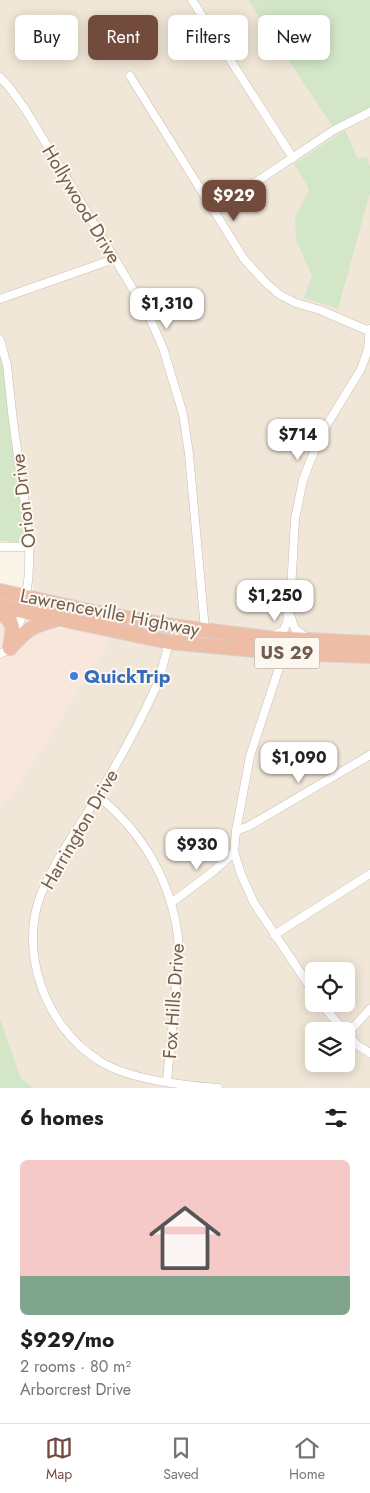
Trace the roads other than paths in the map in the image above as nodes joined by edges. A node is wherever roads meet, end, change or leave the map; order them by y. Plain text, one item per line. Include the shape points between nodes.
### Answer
1 (192, 0) edge
2 (130, 76) dead end
3 (0, 77) edge
4 (370, 112) edge
5 (293, 158) junction
6 (214, 210) junction
7 (114, 259) junction
8 (0, 299) edge
9 (370, 330) edge
10 (0, 340) edge
11 (0, 547) edge
12 (30, 547) junction
13 (0, 591) edge
14 (26, 596) junction
15 (0, 606) edge
16 (289, 611) junction
17 (0, 612) edge
18 (23, 612) junction
19 (58, 619) junction
20 (205, 630) junction
21 (267, 638) junction
22 (314, 640) junction
23 (169, 642) junction
24 (370, 642) edge
25 (5, 651) edge
26 (284, 653) junction
27 (370, 656) edge
28 (370, 755) edge
29 (98, 796) junction
30 (236, 831) junction
31 (234, 852) junction
32 (370, 874) edge
33 (171, 902) junction
34 (274, 935) junction
35 (305, 980) edge
36 (370, 1009) edge
37 (328, 1012) edge
38 (338, 1022) edge
39 (355, 1025) edge
40 (355, 1041) edge
41 (370, 1053) edge
42 (167, 1081) junction
43 (218, 1088) edge

1 - 5 street
2 - 6 street
3 - 7 street, Hollywood Drive via 27,112
4 - 5 street via 334,130
5 - 6 street
6 - 9 street via 244,259 280,295
7 - 8 street
7 - 20 street, Hollywood Drive via 149,316 183,414
9 - 16 street via 361,369 320,436 303,480 295,519
10 - 12 street, Orion Drive via 7,365
11 - 12 street
12 - 14 street, Orion Drive
13 - 14 highway, Lawrenceville Highway / US 29
14 - 18 street, Orion Drive
14 - 20 highway, Lawrenceville Highway / US 29 via 98,614
15 - 18 highway, Lawrenceville Highway / US 29
16 - 21 street via 285,628
16 - 22 street via 295,629
17 - 25 highway via 9,619 13,629
18 - 19 highway, Lawrenceville Highway / US 29
18 - 25 street, Orion Drive
19 - 23 highway, Lawrenceville Highway / US 29
19 - 25 highway via 35,625
20 - 21 highway, Lawrenceville Highway / US 29
21 - 22 highway, Lawrenceville Highway / US 29
22 - 24 highway, Lawrenceville Highway / US 29
23 - 26 highway, Lawrenceville Highway / US 29
23 - 29 street, Harrington Drive via 156,688
26 - 27 highway, Lawrenceville Highway / US 29
26 - 30 street via 250,756
28 - 30 street
29 - 33 street, Fox Hills Drive via 129,824 151,856
29 - 42 street, Harrington Drive via 41,895 35,919 34,953 39,982 53,1014 74,1041 98,1060 128,1074
30 - 31 street
31 - 33 street via 216,870
31 - 34 street via 254,903
32 - 34 street
33 - 42 street, Fox Hills Drive via 178,938 177,991
34 - 35 street
36 - 39 street
37 - 38 street
40 - 41 street
42 - 43 street, Harrington Drive

